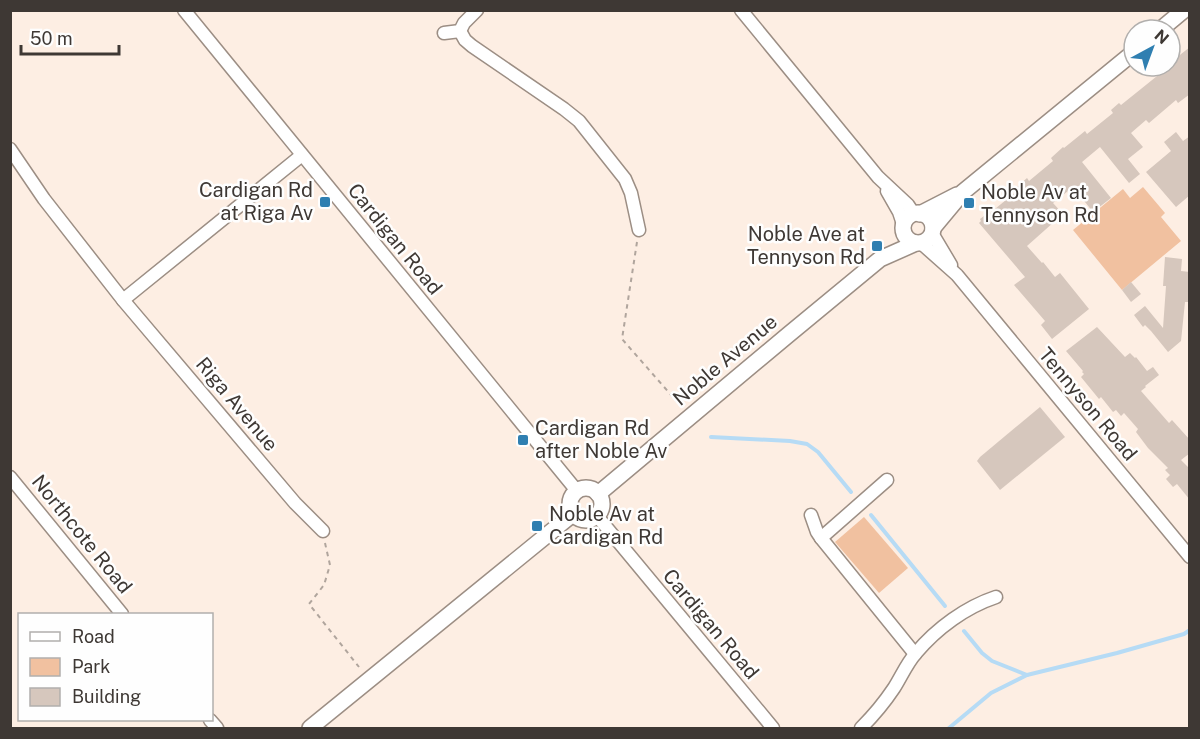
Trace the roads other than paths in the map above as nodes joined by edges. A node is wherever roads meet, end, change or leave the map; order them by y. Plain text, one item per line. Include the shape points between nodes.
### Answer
1 (184, 10) edge
2 (477, 10) edge
3 (741, 10) edge
4 (460, 31) junction
5 (444, 33) dead end
6 (1122, 62) edge
7 (10, 149) edge
8 (302, 155) junction
9 (963, 192) junction
10 (910, 220) junction
11 (639, 230) road end
12 (925, 237) junction
13 (880, 260) junction
14 (123, 300) junction
15 (10, 477) edge
16 (887, 480) dead end
17 (578, 491) junction
18 (598, 494) junction
19 (574, 513) junction
20 (811, 515) dead end
21 (597, 516) junction
22 (323, 531) road end
23 (821, 538) junction
24 (1190, 557) edge
25 (996, 597) dead end
26 (120, 613) edge
27 (915, 654) junction
28 (310, 729) edge
29 (774, 729) edge
30 (861, 729) edge

1 - 8 street, Cardigan Road
2 - 4 street
3 - 10 street via 878,177 908,205
4 - 5 street
4 - 11 street via 472,46 579,121 625,179
6 - 9 street, Noble Avenue
7 - 14 street, Riga Avenue
8 - 14 street
8 - 17 street, Cardigan Road
9 - 10 street, Noble Avenue
9 - 12 street, Noble Avenue
10 - 12 street via 907,238
10 - 12 street via 929,219
10 - 13 street, Noble Avenue
12 - 13 street, Noble Avenue
12 - 24 street, Tennyson Road
13 - 18 street, Noble Avenue
14 - 22 street, Riga Avenue
15 - 26 street, Northcote Road
16 - 23 street
17 - 18 street via 588,488
17 - 19 street via 571,501
18 - 21 street via 602,505
19 - 21 street via 584,519
19 - 28 street
20 - 23 street
21 - 29 street, Cardigan Road
23 - 27 street
25 - 27 street via 959,615
27 - 30 street

